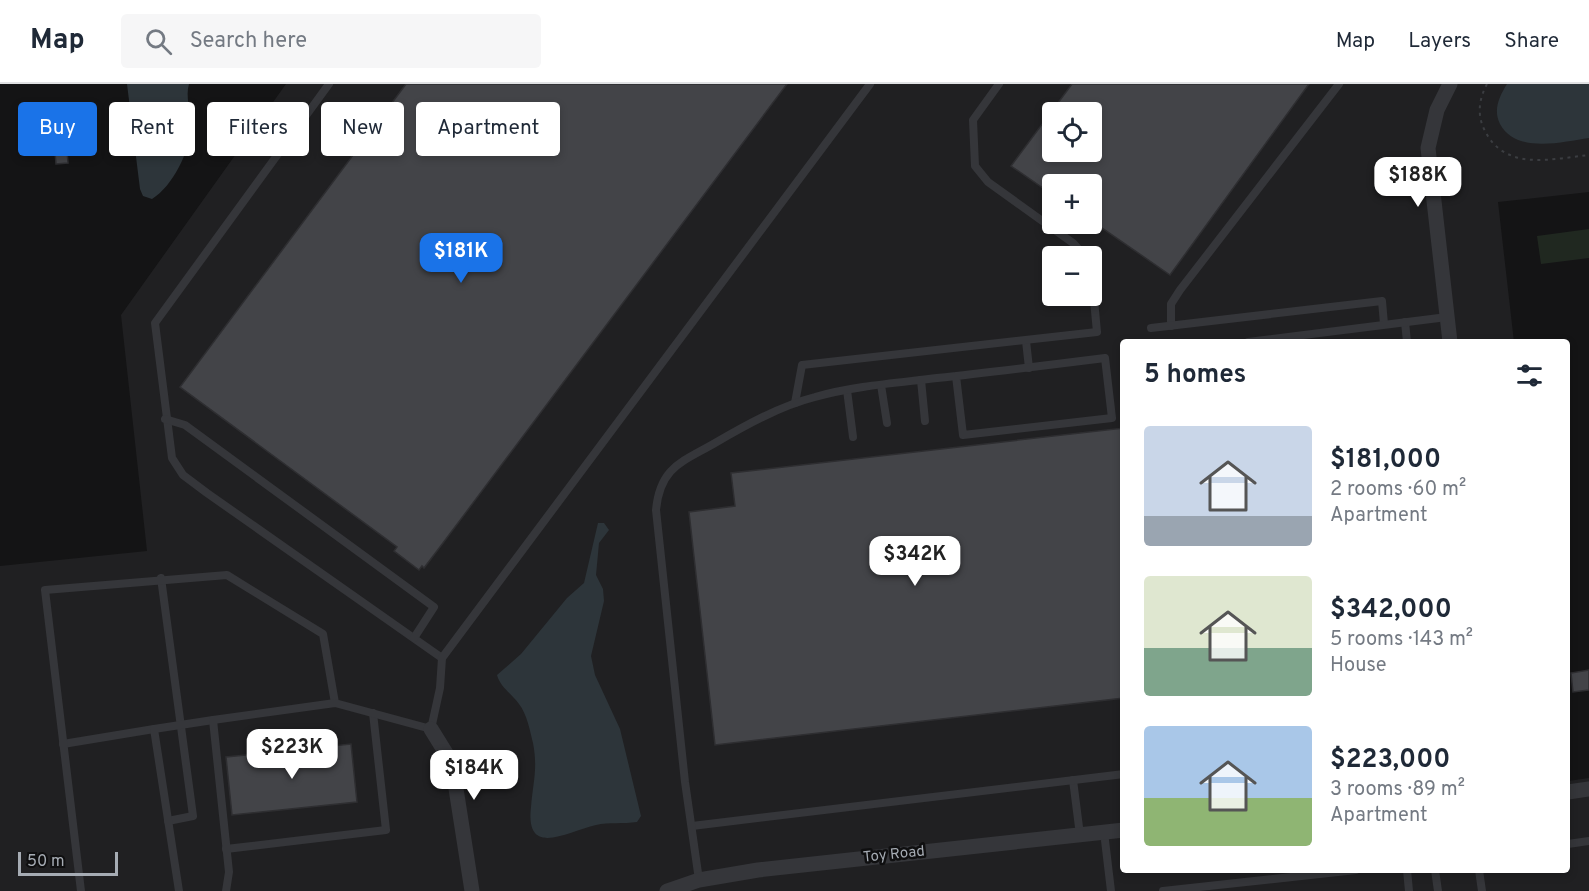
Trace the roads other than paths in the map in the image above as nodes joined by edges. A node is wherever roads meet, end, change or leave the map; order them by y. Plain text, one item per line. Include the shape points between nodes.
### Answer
1 (328, 84) edge
2 (870, 84) edge
3 (999, 84) edge
4 (1339, 84) edge
5 (1450, 84) edge
6 (1076, 246) edge
7 (1095, 306) edge
8 (1447, 316) junction
9 (1405, 322) junction
10 (1384, 324) junction
11 (1171, 326) junction
12 (1151, 328) dead end
13 (1271, 339) edge
14 (1407, 339) edge
15 (1450, 339) edge
16 (1026, 340) junction
17 (1029, 368) junction
18 (956, 376) junction
19 (921, 380) junction
20 (881, 385) junction
21 (847, 390) junction
22 (795, 403) junction
23 (165, 419) junction
24 (925, 421) dead end
25 (887, 423) dead end
26 (853, 437) dead end
27 (161, 578) junction
28 (414, 638) junction
29 (442, 658) junction
30 (335, 703) junction
31 (373, 713) junction
32 (213, 720) junction
33 (181, 724) junction
34 (154, 729) junction
35 (431, 729) junction
36 (63, 744) junction
37 (1120, 774) edge
38 (1073, 780) junction
39 (1589, 789) edge
40 (1570, 792) edge
41 (168, 821) junction
42 (692, 826) junction
43 (1120, 830) edge
44 (1104, 832) junction
45 (1080, 835) junction
46 (1589, 841) edge
47 (1570, 844) edge
48 (226, 849) junction
49 (1328, 873) edge
50 (1407, 873) edge
51 (1435, 873) edge
52 (1479, 873) edge
53 (701, 886) edge
54 (81, 891) edge
55 (179, 891) edge
56 (226, 891) edge
57 (472, 891) edge
58 (667, 891) edge
59 (1111, 891) edge
60 (1163, 891) edge
61 (1409, 891) edge
62 (1438, 891) edge
63 (1482, 891) edge

1 - 23 lane via 155,323
2 - 29 lane
3 - 6 lane via 973,120 975,166 988,182
4 - 11 lane via 1180,290 1171,304
5 - 8 street via 1437,110 1428,148
7 - 16 lane via 1097,332
8 - 9 lane
8 - 15 street
9 - 10 lane
9 - 14 lane
10 - 11 lane via 1382,301
10 - 13 lane
11 - 12 lane
16 - 17 lane
16 - 22 lane via 802,365
17 - 18 lane
17 - 18 lane via 1105,358 1112,418 963,435
18 - 19 lane
19 - 20 lane
19 - 24 lane
20 - 21 lane
20 - 25 lane
21 - 22 lane
21 - 26 lane
22 - 42 lane via 677,464 668,472 659,491 657,522
23 - 28 lane via 172,458 183,475
23 - 28 lane via 185,425 434,607
27 - 30 lane via 227,575 323,634
27 - 33 lane
27 - 36 lane via 45,590
28 - 29 lane
29 - 35 lane
30 - 31 lane
30 - 32 lane
31 - 35 lane
31 - 48 lane via 386,830
32 - 33 lane
32 - 48 lane
33 - 34 lane
33 - 41 lane via 193,816
34 - 36 lane
34 - 41 lane
35 - 57 street via 452,763
36 - 54 lane
37 - 38 lane
38 - 42 lane
38 - 45 lane
39 - 40 street
41 - 55 lane
42 - 53 lane
43 - 44 street, Toy Road
44 - 45 street, Toy Road
44 - 59 lane
45 - 53 street, Toy Road via 758,870
46 - 47 lane
48 - 56 lane
49 - 60 lane
50 - 61 lane
51 - 62 lane
52 - 63 lane
53 - 58 street, Toy Road

